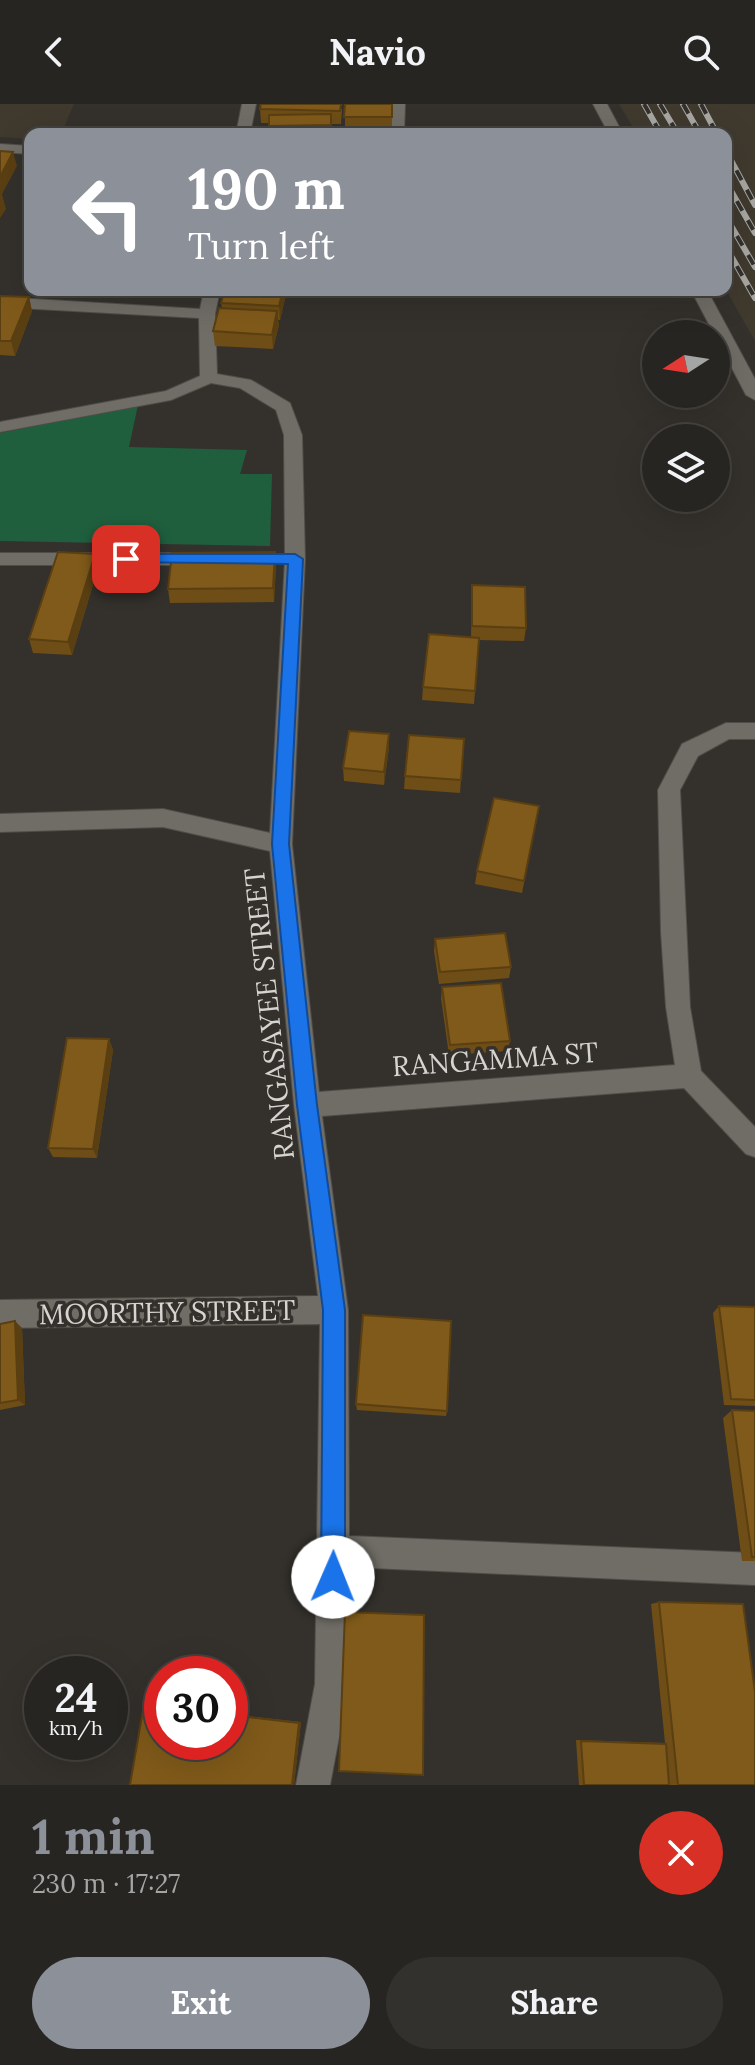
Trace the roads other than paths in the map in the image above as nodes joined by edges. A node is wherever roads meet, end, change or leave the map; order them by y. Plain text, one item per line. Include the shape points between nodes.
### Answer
1 (249, 104) edge
2 (398, 104) edge
3 (600, 104) edge
4 (244, 128) edge
5 (397, 128) edge
6 (613, 128) edge
7 (0, 148) edge
8 (24, 150) edge
9 (702, 296) edge
10 (0, 302) edge
11 (209, 302) edge
12 (209, 378) junction
13 (755, 395) edge
14 (0, 427) edge
15 (0, 559) edge
16 (219, 559) edge
17 (755, 731) edge
18 (0, 823) edge
19 (281, 844) junction
20 (689, 1076) junction
21 (307, 1105) junction
22 (755, 1145) edge
23 (334, 1310) junction
24 (0, 1314) edge
25 (334, 1551) junction
26 (755, 1569) edge
27 (313, 1785) edge

1 - 4 street
2 - 5 street
3 - 6 street
7 - 8 street
9 - 13 street
10 - 11 street
11 - 12 street
12 - 14 street via 171,395
12 - 19 street, RANGASAYEE STREET via 245,384 284,407 293,435
15 - 16 street
17 - 20 street via 726,731 690,750 669,790 678,1007
18 - 19 street via 163,818
19 - 21 street, RANGASAYEE STREET
20 - 21 street, RANGAMMA ST
20 - 22 street
21 - 23 street, RANGASAYEE STREET
23 - 24 street, MOORTHY STREET
23 - 25 street, RANGASAYEE STREET
25 - 26 street
25 - 27 street, RANGASAYEE STREET via 332,1684

